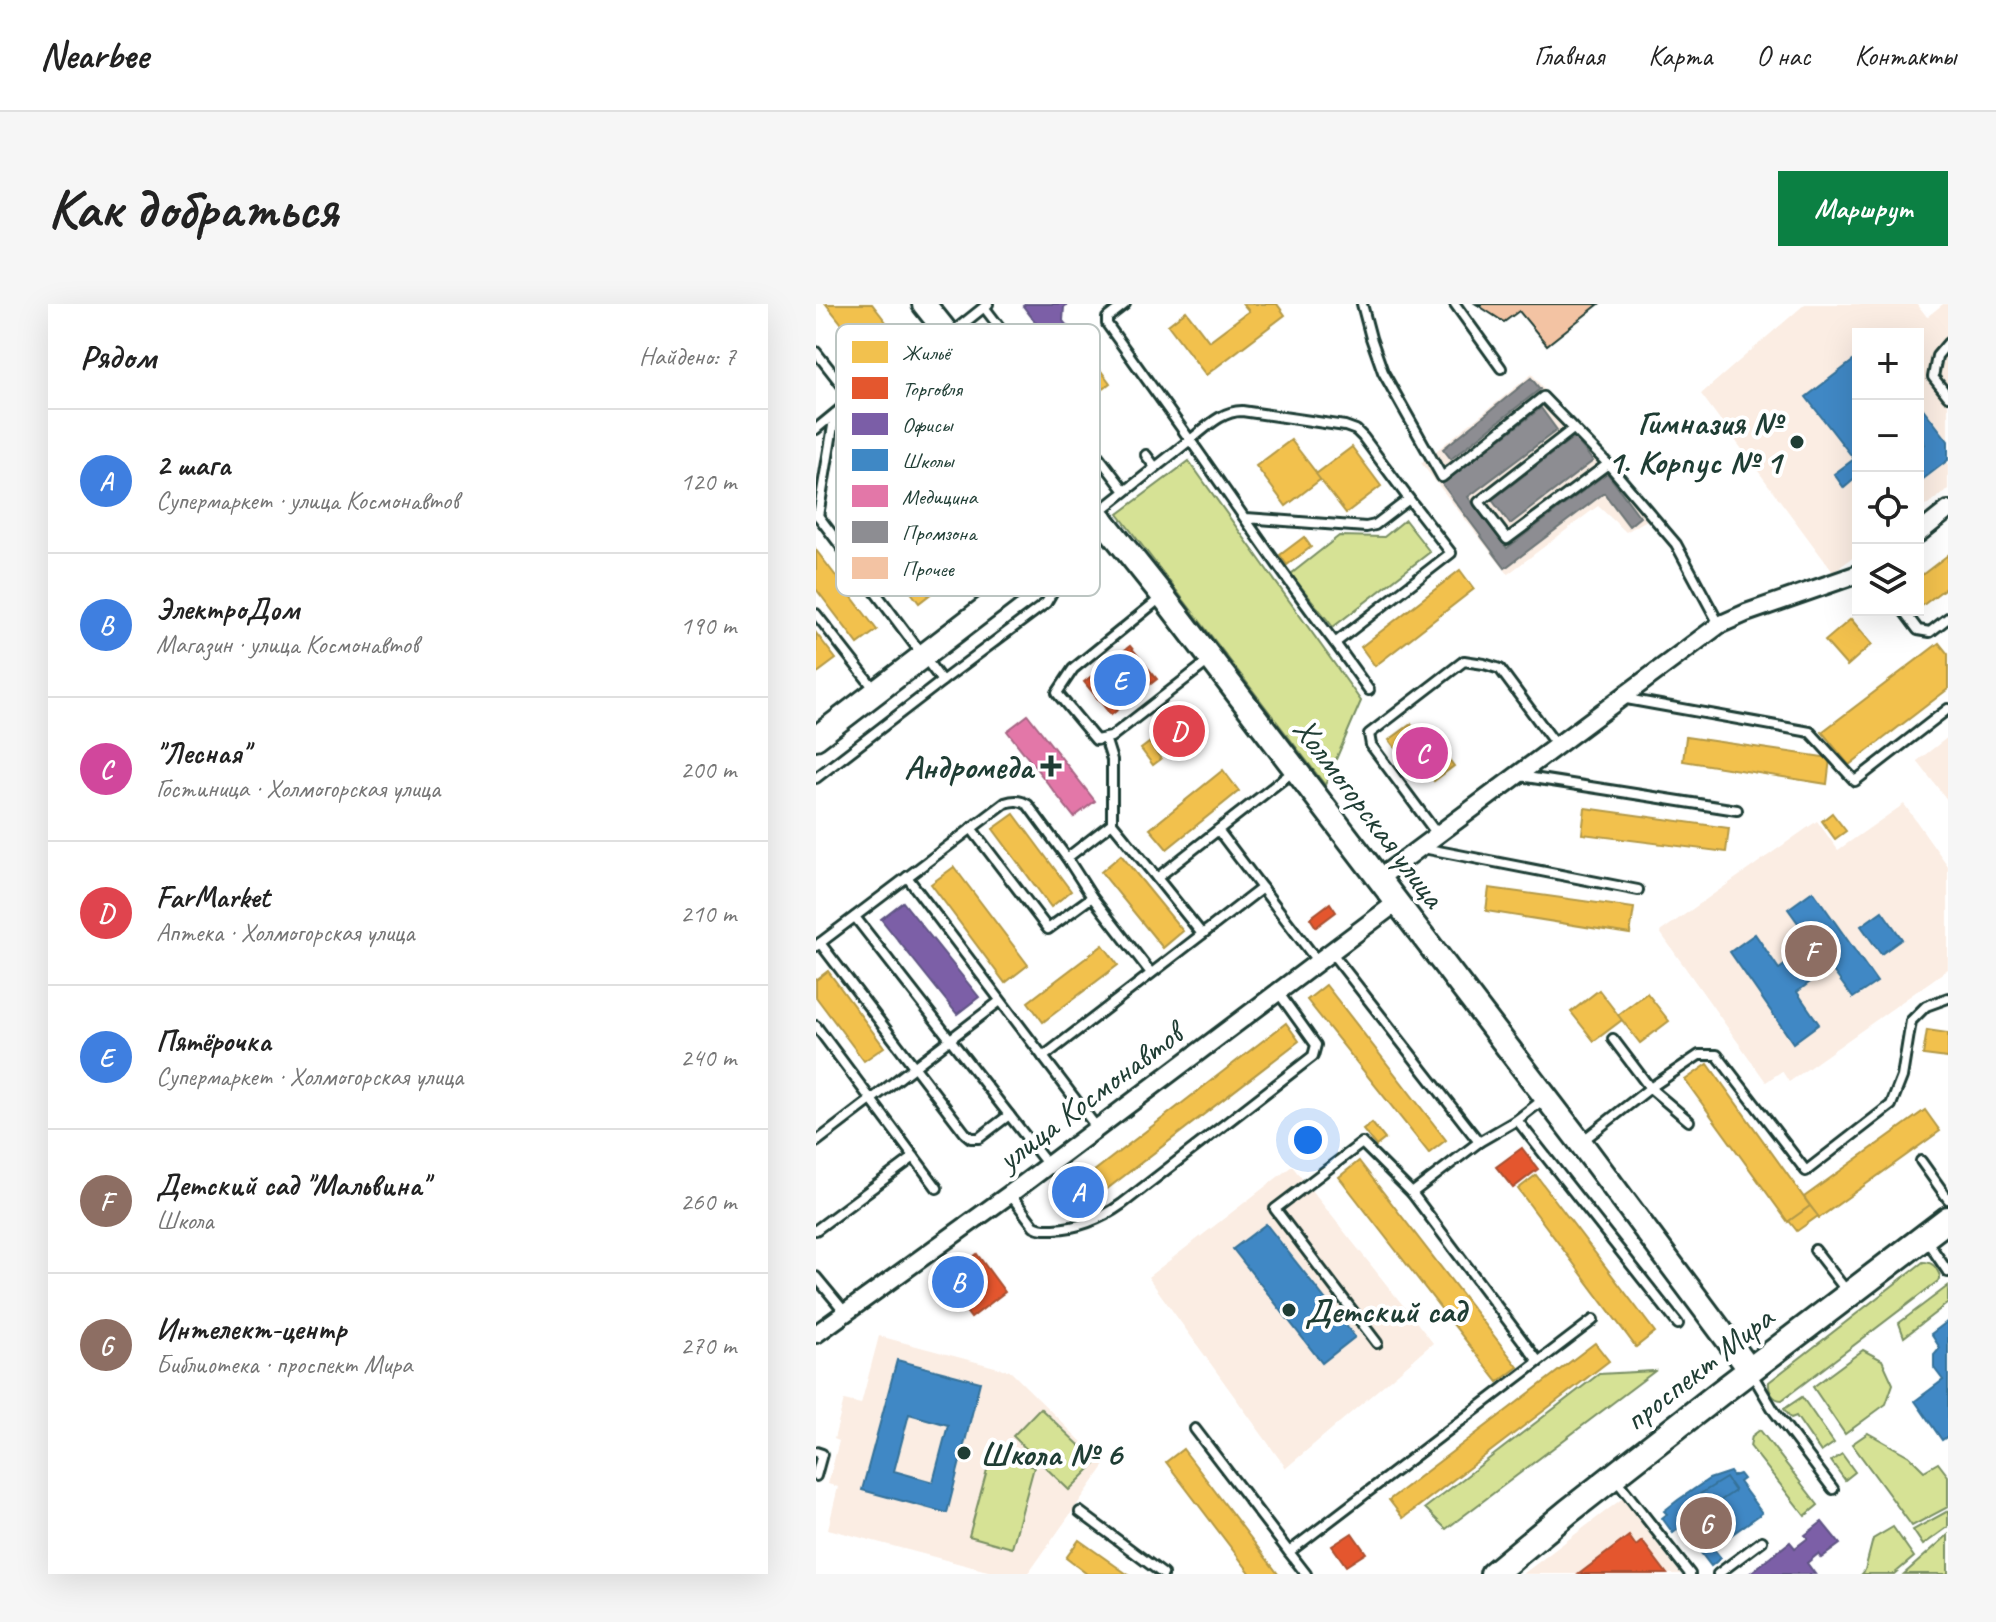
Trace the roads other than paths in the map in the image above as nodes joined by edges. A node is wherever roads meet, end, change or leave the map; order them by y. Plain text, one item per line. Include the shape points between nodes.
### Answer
1 (924, 304) edge
2 (1125, 304) edge
3 (1362, 304) edge
4 (1455, 304) edge
5 (986, 306) edge
6 (940, 324) edge
7 (956, 324) edge
8 (1000, 324) edge
9 (1948, 343) edge
10 (816, 352) edge
11 (1501, 368) dead end
12 (836, 378) edge
13 (1947, 393) edge
14 (835, 413) joint
15 (816, 429) edge
16 (1573, 429) junction
17 (1190, 440) junction
18 (1146, 455) dead end
19 (1100, 458) edge
20 (1608, 464) junction
21 (1155, 467) junction
22 (1125, 491) junction
23 (1409, 499) junction
24 (1948, 510) edge
25 (817, 514) edge
26 (1100, 516) joint
27 (1246, 518) junction
28 (1924, 529) edge
29 (836, 539) edge
30 (1852, 576) edge
31 (879, 596) edge
32 (1000, 596) edge
33 (1050, 596) edge
34 (1163, 596) junction
35 (817, 616) edge
36 (1908, 616) edge
37 (1945, 620) edge
38 (1719, 625) junction
39 (1948, 631) edge
40 (1335, 643) junction
41 (923, 655) junction
42 (1211, 660) junction
43 (942, 681) junction
44 (1369, 690) dead end
45 (876, 692) junction
46 (1621, 698) junction
47 (1948, 709) edge
48 (816, 738) edge
49 (1105, 738) junction
50 (1557, 746) junction
51 (1295, 770) junction
52 (1518, 775) junction
53 (816, 778) edge
54 (1737, 810) dead end
55 (1112, 823) junction
56 (971, 828) junction
57 (1218, 830) junction
58 (1438, 835) junction
59 (1421, 847) junction
60 (1067, 858) junction
61 (907, 877) junction
62 (1157, 878) junction
63 (1378, 879) junction
64 (1262, 888) junction
65 (1638, 890) dead end
66 (1092, 897) junction
67 (1396, 903) junction
68 (855, 917) junction
69 (1202, 934) junction
70 (818, 945) edge
71 (1324, 957) junction
72 (1151, 973) junction
73 (1277, 992) junction
74 (1948, 998) edge
75 (1000, 1001) junction
76 (816, 1026) edge
77 (1613, 1039) dead end
78 (951, 1040) junction
79 (1043, 1057) junction
80 (914, 1067) junction
81 (1650, 1088) junction
82 (1545, 1097) junction
83 (872, 1100) junction
84 (1009, 1115) junction
85 (1517, 1120) junction
86 (1689, 1121) dead end
87 (1097, 1128) junction
88 (816, 1142) edge
89 (1479, 1142) junction
90 (1580, 1142) junction
91 (914, 1157) junction
92 (1921, 1161) dead end
93 (1048, 1165) junction
94 (937, 1188) dead end
95 (1412, 1193) junction
96 (1010, 1194) junction
97 (1948, 1199) edge
98 (1948, 1219) edge
99 (816, 1230) edge
100 (1924, 1237) junction
101 (1815, 1250) dead end
102 (1948, 1272) edge
103 (816, 1277) edge
104 (1849, 1294) junction
105 (846, 1313) junction
106 (1593, 1320) dead end
107 (1678, 1324) dead end
108 (816, 1334) edge
109 (1377, 1343) dead end
110 (1538, 1361) junction
111 (1750, 1370) junction
112 (1195, 1429) dead end
113 (816, 1452) edge
114 (816, 1476) edge
115 (1614, 1476) junction
116 (1833, 1489) dead end
117 (1080, 1512) dead end
118 (1762, 1541) dead end
119 (1289, 1552) junction
120 (1507, 1566) edge
121 (1163, 1574) edge
122 (1306, 1574) edge
123 (1690, 1574) edge
124 (1718, 1574) edge

1 - 6 street, Холмогорская улица
2 - 17 lane via 1107,318 1107,324
3 - 16 lane via 1383,372 1442,477 1543,397
4 - 11 lane
5 - 7 lane
5 - 8 lane
9 - 13 lane via 1937,356 1933,377
10 - 12 lane
14 - 15 lane
14 - 25 lane
16 - 20 lane
16 - 20 lane via 1479,502 1507,539
17 - 21 lane
17 - 23 lane via 1232,411 1345,426 1363,437
17 - 27 lane
18 - 21 lane
19 - 22 lane
20 - 38 lane via 1676,544
21 - 22 lane
22 - 26 lane
23 - 27 lane via 1366,527
23 - 40 lane via 1451,553
24 - 28 street
25 - 29 lane
26 - 34 street, Холмогорская улица
27 - 40 lane
30 - 38 street
31 - 41 lane
32 - 41 street
33 - 43 lane
34 - 42 street, Холмогорская улица
34 - 49 lane via 1073,669 1057,693 1096,740
35 - 45 lane
36 - 37 lane via 1918,630 1930,632
37 - 39 lane
38 - 46 street
40 - 44 lane
41 - 43 lane
41 - 45 street
42 - 49 lane
42 - 51 street, Холмогорская улица
43 - 53 lane
45 - 48 street
46 - 47 lane via 1810,732 1855,781
46 - 50 street
49 - 55 lane via 1112,760
50 - 52 street
50 - 58 lane via 1500,669 1464,661 1369,734 1371,745
51 - 57 lane
51 - 63 street, Холмогорская улица
52 - 54 lane
52 - 58 street
55 - 60 lane
55 - 62 lane
56 - 60 lane via 1005,803 1021,801
56 - 61 lane
56 - 66 lane via 1048,929
57 - 62 lane
57 - 64 lane
58 - 59 street
59 - 63 street
59 - 65 lane
60 - 66 lane
61 - 68 lane
61 - 75 lane
62 - 69 lane
63 - 67 street, Холмогорская улица
64 - 69 lane
64 - 71 lane
66 - 72 lane
67 - 71 street, улица Космонавтов
67 - 82 street, Холмогорская улица
68 - 70 lane
68 - 78 lane
69 - 72 lane
70 - 80 lane
71 - 73 street, улица Космонавтов
71 - 89 lane
72 - 79 lane
73 - 87 street, улица Космонавтов
73 - 96 lane via 1316,1045 1313,1056 1122,1204 1085,1224 1039,1229
74 - 81 lane via 1926,1006 1911,1021 1902,1077 1891,1105 1806,1171 1717,1055 1699,1055
75 - 78 lane
75 - 79 lane
76 - 83 lane
77 - 81 lane
78 - 80 lane
78 - 84 lane
79 - 87 lane
80 - 83 lane
80 - 84 lane via 971,1138 979,1138
81 - 86 lane
81 - 90 lane
82 - 85 lane
82 - 90 street, Холмогорская улица
83 - 88 lane
83 - 91 lane
84 - 93 lane
85 - 89 lane
85 - 107 lane
87 - 93 street, улица Космонавтов
89 - 95 lane
90 - 111 street, Холмогорская улица
91 - 94 lane
91 - 99 lane
92 - 97 lane
93 - 96 street, улица Космонавтов
95 - 109 lane via 1362,1143 1275,1209
95 - 110 lane
96 - 105 street, улица Космонавтов
98 - 100 main road, проспект Мира
100 - 102 lane
100 - 104 main road, проспект Мира
101 - 104 lane
103 - 105 lane
104 - 111 main road, проспект Мира
105 - 108 street, улица Космонавтов
106 - 110 lane
110 - 119 lane
111 - 115 main road, проспект Мира
111 - 116 lane
112 - 119 lane
113 - 114 lane via 822,1454
115 - 120 main road, проспект Мира
115 - 123 lane
117 - 121 lane
118 - 124 lane
119 - 122 lane

